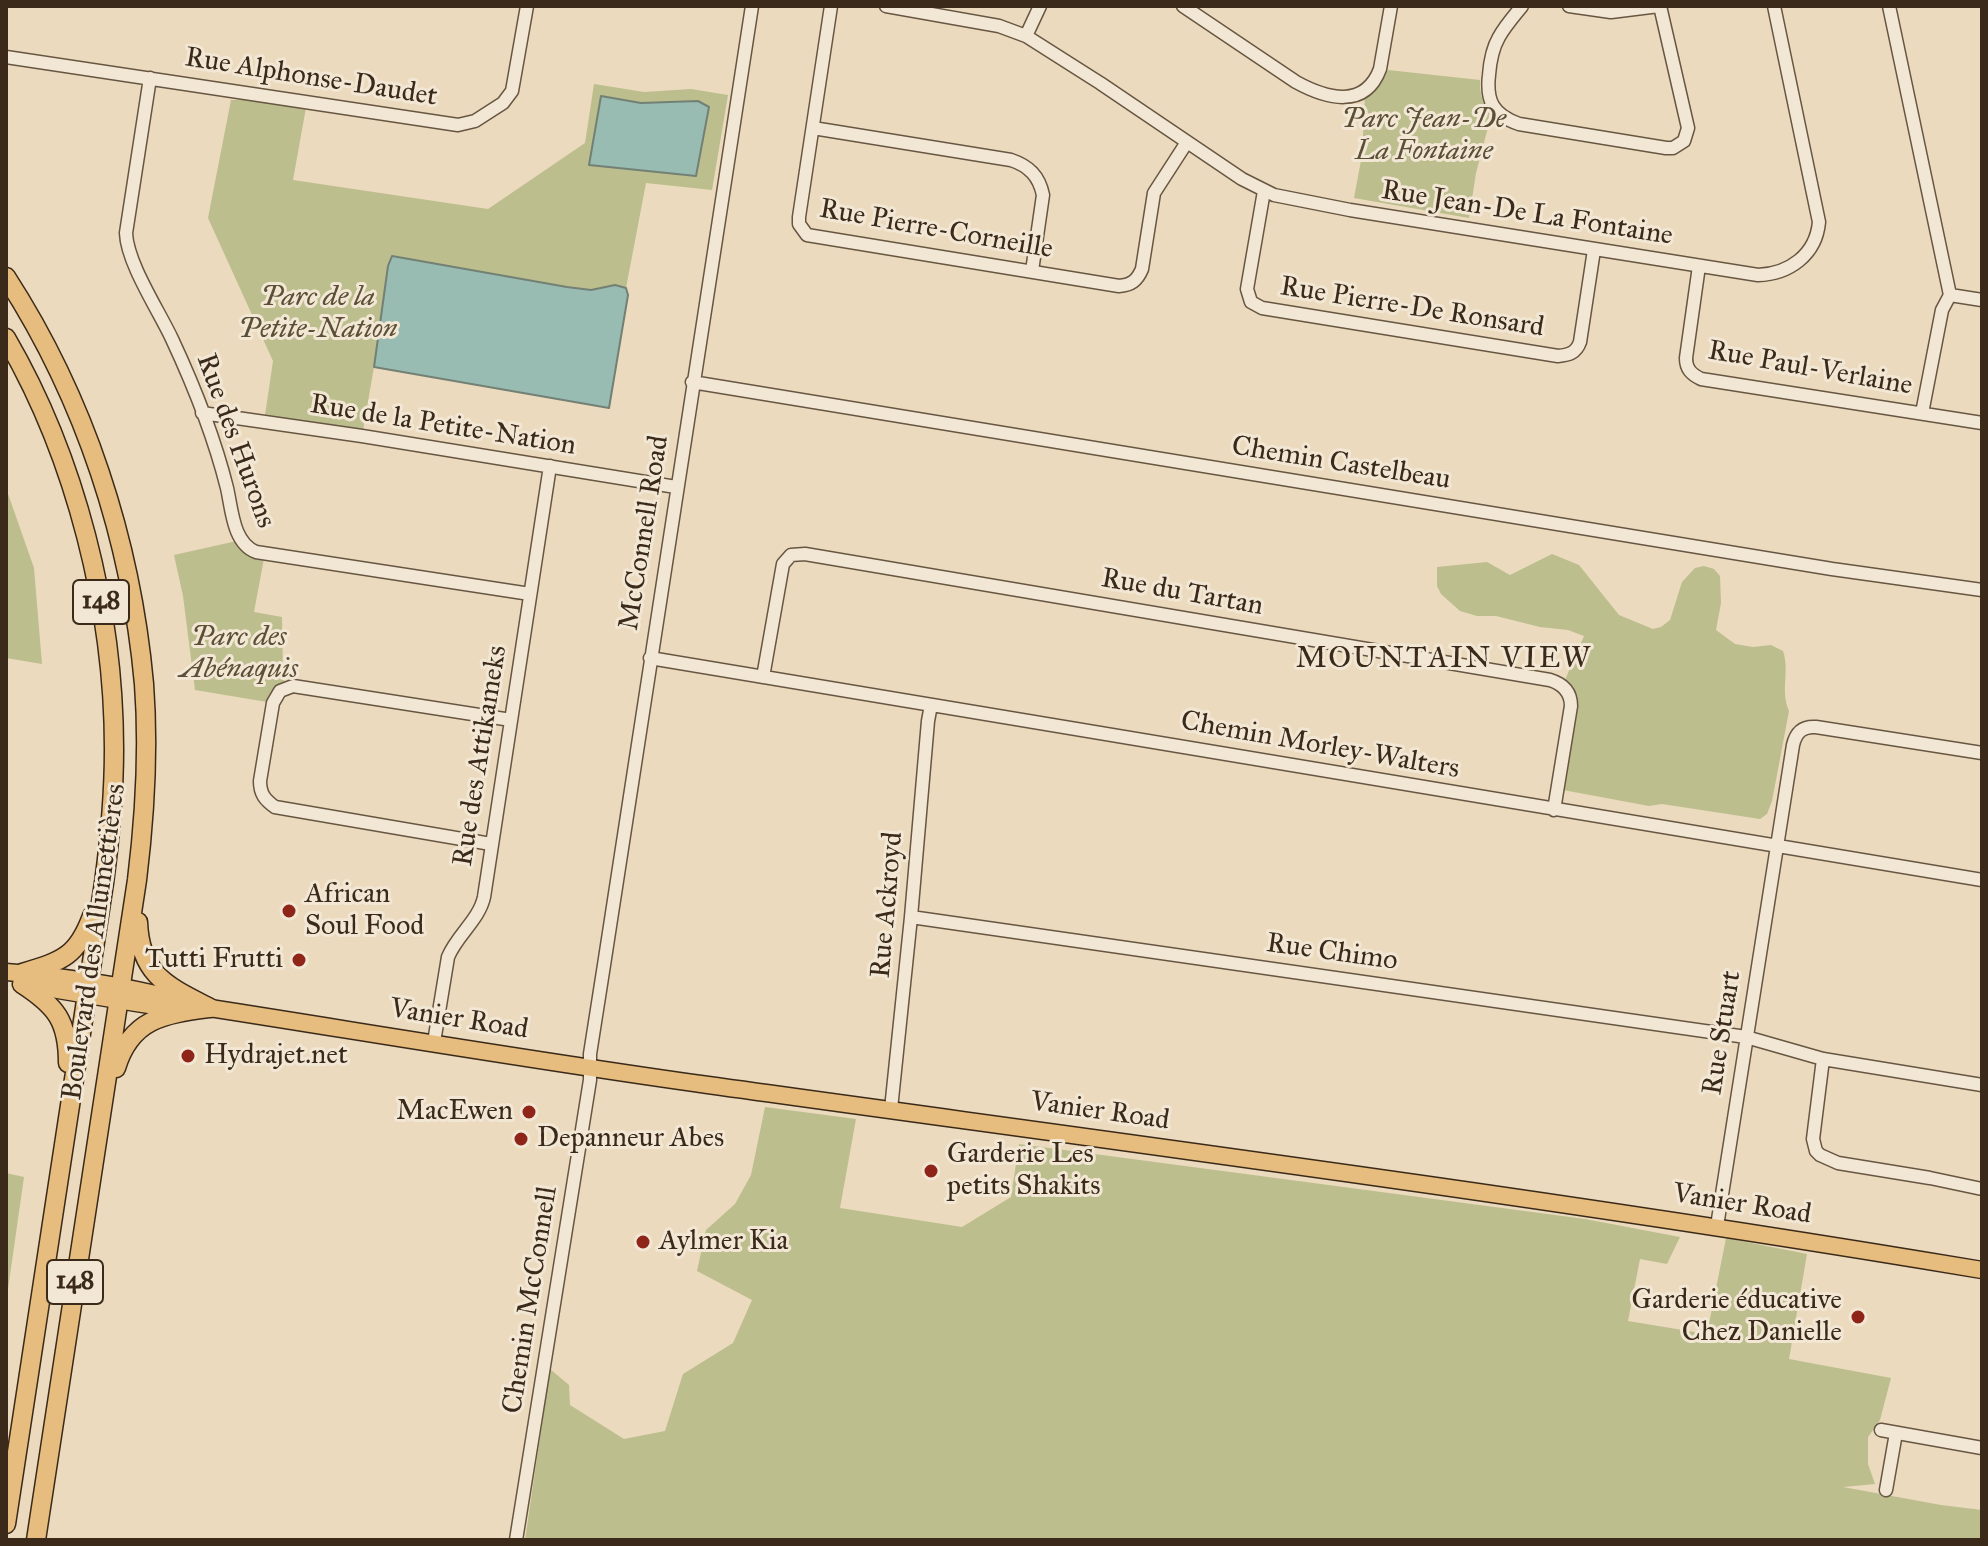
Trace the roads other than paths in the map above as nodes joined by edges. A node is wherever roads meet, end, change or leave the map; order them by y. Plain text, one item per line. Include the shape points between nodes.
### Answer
1 (527, 6) edge
2 (752, 6) edge
3 (831, 6) edge
4 (886, 6) edge
5 (1040, 6) edge
6 (1183, 6) edge
7 (1391, 6) edge
8 (1522, 6) edge
9 (1569, 6) edge
10 (1659, 6) edge
11 (1774, 6) edge
12 (1889, 6) edge
13 (940, 10) edge
14 (1026, 36) junction
15 (6, 57) edge
16 (150, 78) junction
17 (813, 128) junction
18 (1187, 142) junction
19 (1264, 191) junction
20 (1594, 250) junction
21 (1699, 266) junction
22 (1032, 271) junction
23 (6, 277) edge
24 (1950, 295) junction
25 (1982, 300) edge
26 (6, 338) edge
27 (692, 382) junction
28 (202, 413) junction
29 (1922, 413) junction
30 (1982, 423) edge
31 (550, 466) junction
32 (676, 487) junction
33 (1982, 590) edge
34 (530, 594) junction
35 (650, 658) junction
36 (763, 677) junction
37 (931, 705) junction
38 (511, 720) junction
39 (1982, 753) edge
40 (1554, 810) junction
41 (491, 844) junction
42 (1777, 846) junction
43 (137, 880) junction
44 (1982, 880) edge
45 (104, 883) junction
46 (911, 917) junction
47 (14, 977) edge
48 (88, 989) junction
49 (120, 994) junction
50 (210, 1008) junction
51 (1746, 1037) junction
52 (434, 1042) junction
53 (1823, 1059) junction
54 (590, 1067) junction
55 (1982, 1085) edge
56 (891, 1109) junction
57 (64, 1145) junction
58 (94, 1153) junction
59 (1982, 1189) edge
60 (1717, 1226) junction
61 (1982, 1270) edge
62 (1881, 1430) dead end
63 (1896, 1433) junction
64 (1982, 1448) edge
65 (1886, 1490) dead end
66 (6, 1524) edge
67 (36, 1540) edge
68 (516, 1540) edge

1 - 16 street, Rue Alphonse-Daudet via 512,91 503,103 467,124
2 - 27 street, McConnell Road
3 - 17 street, Rue Pierre-Corneille
4 - 13 street, Rue Jean-De La Fontaine
5 - 14 street
6 - 7 street via 1296,82 1316,92 1350,97 1365,92 1377,78
8 - 10 street via 1492,54 1488,91 1500,115 1519,124 1673,148 1684,141 1688,128
9 - 10 street via 1611,12
11 - 21 street, Rue Jean-De La Fontaine via 1818,230 1805,255 1780,272 1758,275
12 - 24 street
13 - 14 street, Rue Jean-De La Fontaine
14 - 18 street, Rue Jean-De La Fontaine
15 - 16 street, Rue Alphonse-Daudet
16 - 28 street, Rue des Hurons via 126,241
17 - 22 street via 1011,160 1028,168 1043,195
17 - 22 street, Rue Pierre-Corneille via 799,217 807,235
18 - 19 street, Rue Jean-De La Fontaine
18 - 22 street, Rue Pierre-Corneille via 1154,193 1142,269 1133,283 1119,286
19 - 20 street, Rue Jean-De La Fontaine
19 - 20 street, Rue Pierre-De Ronsard via 1247,289 1251,302 1262,308 1566,355 1580,342
20 - 21 street, Rue Jean-De La Fontaine
21 - 29 street, Rue Paul-Verlaine via 1686,358 1694,376
23 - 43 highway, Boulevard des Allumettières / 148 via 89,440 130,585 145,719
24 - 25 street
24 - 29 street via 1942,310
26 - 45 highway, Boulevard des Allumettières / 148 via 58,449 99,595 114,747
27 - 32 street, McConnell Road
27 - 33 street, Chemin Castelbeau
28 - 31 street, Rue de la Petite-Nation
28 - 34 street, Rue des Hurons via 238,533 249,549
29 - 30 street, Rue Paul-Verlaine
31 - 32 street, Rue de la Petite-Nation
31 - 34 street, Rue des Attikameks
32 - 35 street, McConnell Road
34 - 38 street, Rue des Attikameks
35 - 36 street, Chemin Morley-Walters
35 - 54 street, McConnell Road
36 - 37 street, Chemin Morley-Walters
36 - 40 street, Rue du Tartan via 786,558 805,554 929,574 1557,682 1568,692 1571,706
37 - 40 street, Chemin Morley-Walters
37 - 46 street, Rue Ackroyd
38 - 41 street, Rue des Attikameks
38 - 41 street via 293,686 280,691 273,703 260,781 263,796 284,810
39 - 42 street, Rue Stuart via 1805,727 1794,739
40 - 42 street, Chemin Morley-Walters
41 - 52 street, Rue des Attikameks via 480,909 448,957
42 - 44 street, Chemin Morley-Walters
42 - 51 street, Rue Stuart
43 - 49 highway, Boulevard des Allumettières / 148
43 - 50 highway via 144,957 172,989
45 - 47 highway via 75,949
45 - 48 highway, Boulevard des Allumettières / 148
46 - 51 street, Rue Chimo
46 - 56 street, Rue Ackroyd
47 - 48 main road, Vanier Road via 41,974
47 - 57 highway via 51,1006 67,1035
48 - 49 main road, Vanier Road
48 - 57 highway, Boulevard des Allumettières / 148
49 - 50 main road, Vanier Road via 172,997
49 - 58 highway, Boulevard des Allumettières / 148
50 - 52 main road, Vanier Road
50 - 58 highway via 172,1013 129,1039
51 - 53 street, Rue Chimo
51 - 60 street, Rue Stuart
52 - 54 main road, Vanier Road
53 - 55 street, Rue Chimo
53 - 59 street via 1813,1139 1820,1155 1838,1163
54 - 56 main road, Vanier Road
54 - 68 street, Chemin McConnell
56 - 60 main road, Vanier Road
57 - 66 highway, Boulevard des Allumettières / 148
58 - 67 highway, Boulevard des Allumettières / 148
60 - 61 main road, Vanier Road
62 - 63 street
63 - 64 street
63 - 65 street

